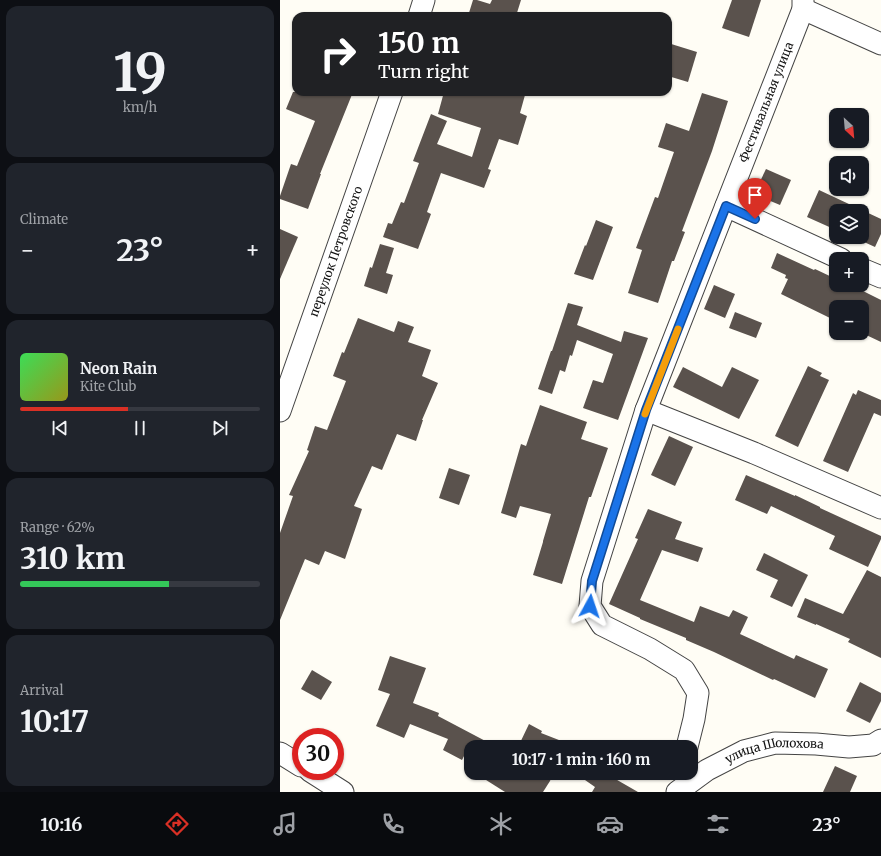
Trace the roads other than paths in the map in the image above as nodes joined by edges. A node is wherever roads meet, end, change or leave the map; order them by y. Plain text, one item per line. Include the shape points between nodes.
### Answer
1 (424, 0) edge
2 (803, 5) edge
3 (420, 12) edge
4 (881, 44) edge
5 (391, 96) edge
6 (726, 206) junction
7 (829, 253) edge
8 (869, 272) edge
9 (881, 277) edge
10 (646, 410) junction
11 (280, 411) edge
12 (881, 508) edge
13 (689, 740) edge
14 (881, 740) edge
15 (280, 753) edge
16 (292, 760) edge
17 (324, 780) edge
18 (679, 780) edge
19 (343, 792) edge
20 (676, 792) edge

1 - 3 street
2 - 4 street
2 - 6 street, Фестивальная улица
5 - 11 street, переулок Петровского
6 - 7 street
6 - 10 street, Фестивальная улица
8 - 9 street
10 - 12 street
10 - 13 street, Фестивальная улица via 592,581 590,606 602,626 650,649 684,670 698,693
14 - 20 street, улица Шолохова via 874,745 849,747 775,743 744,751 707,770
15 - 16 street
17 - 19 street
18 - 20 street

